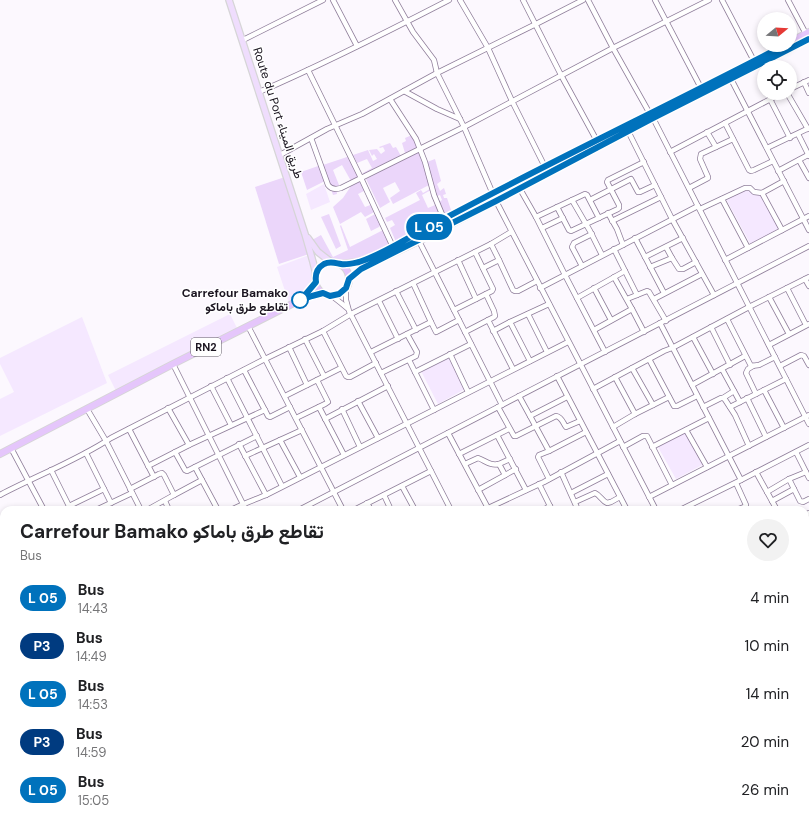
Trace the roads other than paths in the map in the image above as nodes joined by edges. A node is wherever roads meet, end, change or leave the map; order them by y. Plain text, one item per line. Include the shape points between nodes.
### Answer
1 (230, 0) edge
2 (323, 0) edge
3 (333, 0) edge
4 (395, 0) edge
5 (449, 0) edge
6 (460, 0) edge
7 (524, 0) edge
8 (583, 0) edge
9 (588, 0) edge
10 (655, 0) edge
11 (709, 0) edge
12 (722, 0) edge
13 (788, 0) edge
14 (407, 22) junction
15 (666, 22) junction
16 (536, 24) junction
17 (808, 35) edge
18 (797, 39) edge
19 (243, 40) junction
20 (357, 46) junction
21 (488, 48) junction
22 (613, 48) junction
23 (771, 52) edge
24 (754, 61) junction
25 (308, 70) junction
26 (438, 73) junction
27 (561, 75) junction
28 (731, 79) junction
29 (809, 80) edge
30 (804, 82) junction
31 (797, 86) edge
32 (701, 88) junction
33 (404, 91) junction
34 (259, 92) junction
35 (809, 93) edge
36 (390, 99) junction
37 (768, 100) edge
38 (771, 100) edge
39 (791, 100) edge
40 (512, 101) junction
41 (747, 111) junction
42 (651, 116) junction
43 (460, 119) junction
44 (725, 123) junction
45 (335, 125) junction
46 (464, 127) junction
47 (808, 129) edge
48 (628, 131) junction
49 (708, 132) junction
50 (798, 134) junction
51 (311, 138) junction
52 (790, 138) junction
53 (733, 139) junction
54 (597, 141) junction
55 (716, 147) junction
56 (420, 148) junction
57 (766, 148) junction
58 (670, 152) junction
59 (280, 155) junction
60 (808, 156) edge
61 (799, 160) junction
62 (773, 161) junction
63 (644, 162) junction
64 (809, 166) edge
65 (545, 167) junction
66 (804, 169) junction
67 (778, 171) junction
68 (361, 178) junction
69 (809, 178) edge
70 (784, 181) junction
71 (655, 185) junction
72 (520, 188) junction
73 (689, 188) junction
74 (611, 189) junction
75 (762, 193) junction
76 (492, 194) junction
77 (661, 197) junction
78 (722, 199) junction
79 (572, 200) junction
80 (590, 200) junction
81 (496, 201) junction
82 (557, 207) junction
83 (699, 208) junction
84 (608, 214) junction
85 (809, 216) edge
86 (536, 218) junction
87 (563, 218) junction
88 (599, 218) junction
89 (444, 219) junction
90 (672, 219) junction
91 (803, 219) junction
92 (612, 221) junction
93 (587, 224) junction
94 (542, 228) junction
95 (782, 230) junction
96 (809, 230) edge
97 (511, 232) junction
98 (305, 234) junction
99 (592, 234) junction
100 (635, 238) junction
101 (683, 238) junction
102 (419, 241) junction
103 (491, 244) junction
104 (623, 245) junction
105 (809, 246) edge
106 (393, 247) junction
107 (666, 247) junction
108 (748, 248) junction
109 (614, 249) junction
110 (475, 252) junction
111 (602, 255) junction
112 (645, 257) junction
113 (672, 258) junction
114 (458, 260) junction
115 (499, 260) junction
116 (725, 260) junction
117 (331, 262) junction
118 (696, 262) junction
119 (340, 264) junction
120 (582, 266) junction
121 (650, 267) junction
122 (483, 268) junction
123 (625, 271) junction
124 (435, 272) junction
125 (316, 274) junction
126 (702, 274) junction
127 (565, 275) junction
128 (614, 277) junction
129 (807, 278) edge
130 (349, 279) junction
131 (537, 281) junction
132 (316, 282) junction
133 (412, 283) junction
134 (737, 283) junction
135 (809, 286) edge
136 (346, 288) junction
137 (540, 288) junction
138 (594, 288) junction
139 (787, 288) junction
140 (396, 291) junction
141 (323, 293) junction
142 (664, 293) junction
143 (486, 294) junction
144 (637, 295) junction
145 (332, 296) junction
146 (714, 296) junction
147 (769, 297) junction
148 (577, 298) junction
149 (476, 299) junction
150 (627, 299) junction
151 (654, 299) junction
152 (298, 301) junction
153 (378, 301) junction
154 (549, 304) junction
155 (750, 307) junction
156 (632, 308) junction
157 (454, 310) junction
158 (350, 313) junction
159 (528, 314) junction
160 (727, 319) junction
161 (459, 320) junction
162 (488, 320) junction
163 (611, 320) junction
164 (666, 320) junction
165 (432, 322) junction
166 (510, 322) junction
167 (660, 324) junction
168 (808, 325) edge
169 (248, 326) junction
170 (711, 327) junction
171 (323, 330) junction
172 (416, 330) junction
173 (594, 330) junction
174 (493, 331) junction
175 (465, 332) junction
176 (644, 332) junction
177 (407, 334) junction
178 (789, 334) junction
179 (693, 337) junction
180 (305, 339) junction
181 (398, 339) junction
182 (568, 342) junction
183 (471, 344) junction
184 (769, 345) junction
185 (289, 347) junction
186 (672, 348) junction
187 (370, 352) junction
188 (547, 352) junction
189 (605, 352) junction
190 (450, 354) junction
191 (746, 356) junction
192 (775, 357) junction
193 (265, 359) junction
194 (649, 359) junction
195 (409, 360) junction
196 (530, 361) junction
197 (376, 363) junction
198 (173, 364) junction
199 (580, 365) junction
200 (730, 365) junction
201 (809, 365) edge
202 (753, 366) junction
203 (780, 366) junction
204 (341, 368) junction
205 (632, 368) junction
206 (722, 369) junction
207 (244, 370) junction
208 (513, 370) junction
209 (415, 372) junction
210 (381, 373) junction
211 (713, 374) junction
212 (324, 376) junction
213 (557, 376) junction
214 (615, 376) junction
215 (227, 378) junction
216 (786, 379) junction
217 (317, 380) junction
218 (490, 382) junction
219 (307, 385) junction
220 (692, 385) junction
221 (211, 386) junction
222 (388, 386) junction
223 (593, 388) junction
224 (734, 390) junction
225 (764, 390) junction
226 (468, 392) junction
227 (756, 394) junction
228 (285, 396) junction
229 (519, 396) junction
230 (697, 396) junction
231 (567, 397) junction
232 (669, 397) junction
233 (189, 398) junction
234 (723, 398) junction
235 (747, 398) junction
236 (358, 401) junction
237 (740, 402) junction
238 (653, 405) junction
239 (290, 406) junction
240 (500, 406) junction
241 (319, 407) junction
242 (703, 407) junction
243 (730, 407) junction
244 (168, 408) junction
245 (88, 409) junction
246 (342, 409) junction
247 (265, 410) junction
248 (434, 410) junction
249 (635, 414) junction
250 (530, 416) junction
251 (807, 416) edge
252 (247, 418) junction
253 (296, 418) junction
254 (709, 418) junction
255 (325, 419) junction
256 (580, 421) junction
257 (407, 424) junction
258 (809, 424) edge
259 (231, 425) junction
260 (536, 426) junction
261 (612, 427) junction
262 (784, 428) junction
263 (129, 429) junction
264 (509, 429) junction
265 (302, 430) junction
266 (686, 430) junction
267 (586, 432) junction
268 (448, 433) junction
269 (497, 435) junction
270 (209, 436) junction
271 (257, 436) junction
272 (766, 437) junction
273 (378, 438) junction
274 (280, 440) junction
275 (106, 441) junction
276 (620, 441) junction
277 (239, 444) junction
278 (189, 445) junction
279 (809, 445) edge
280 (749, 446) junction
281 (360, 447) junction
282 (623, 447) junction
283 (652, 447) junction
284 (11, 448) junction
285 (263, 448) junction
286 (419, 448) junction
287 (549, 451) junction
288 (175, 452) junction
289 (796, 452) junction
290 (86, 453) junction
291 (0, 454) edge
292 (459, 454) junction
293 (597, 454) junction
294 (218, 455) junction
295 (344, 455) junction
296 (245, 456) junction
297 (729, 456) junction
298 (510, 459) junction
299 (465, 464) junction
300 (499, 464) junction
301 (148, 466) junction
302 (195, 467) junction
303 (321, 467) junction
304 (706, 468) junction
305 (516, 469) junction
306 (51, 470) junction
307 (431, 471) junction
308 (562, 472) junction
309 (756, 472) junction
310 (806, 472) junction
311 (608, 474) junction
312 (505, 475) junction
313 (154, 477) junction
314 (300, 477) junction
315 (809, 478) edge
316 (549, 479) junction
317 (789, 479) junction
318 (28, 480) junction
319 (202, 480) junction
320 (739, 481) junction
321 (539, 484) junction
322 (672, 485) junction
323 (282, 486) junction
324 (402, 486) junction
325 (104, 489) junction
326 (794, 489) junction
327 (478, 490) junction
328 (526, 490) junction
329 (131, 491) junction
330 (334, 492) junction
331 (767, 492) junction
332 (571, 493) junction
333 (0, 495) edge
334 (174, 495) junction
335 (266, 495) junction
336 (384, 495) junction
337 (620, 497) junction
338 (649, 497) junction
339 (809, 499) edge
340 (165, 501) junction
341 (772, 502) junction
342 (111, 503) junction
343 (367, 503) junction
344 (243, 504) junction
345 (42, 506) edge
346 (69, 506) edge
347 (74, 506) edge
348 (105, 506) edge
349 (139, 506) edge
350 (155, 506) edge
351 (167, 506) edge
352 (216, 506) edge
353 (239, 506) edge
354 (307, 506) edge
355 (341, 506) edge
356 (361, 506) edge
357 (369, 506) edge
358 (389, 506) edge
359 (412, 506) edge
360 (449, 506) edge
361 (486, 506) edge
362 (493, 506) edge
363 (550, 506) edge
364 (576, 506) edge
365 (577, 506) edge
366 (624, 506) edge
367 (654, 506) edge
368 (690, 506) edge
369 (745, 506) edge
370 (774, 506) edge

1 - 19 main road, Route du Port طريق الميناء
2 - 19 street
3 - 20 street
4 - 14 street
5 - 14 street
6 - 21 street
7 - 16 street
8 - 16 street
9 - 22 street
10 - 15 street
11 - 15 street
12 - 24 street
13 - 17 street
14 - 20 street
14 - 26 street via 434,60
15 - 22 street
15 - 32 street
16 - 21 street
16 - 27 street
17 - 18 highway
17 - 28 highway
19 - 34 main road, Route du Port طريق الميناء
20 - 25 street
21 - 26 street
21 - 40 street
22 - 27 street
22 - 42 street
23 - 24 highway
24 - 32 highway
25 - 34 street
25 - 45 street
26 - 33 street
26 - 43 street
27 - 40 street
27 - 54 street
28 - 41 street
28 - 42 highway
29 - 30 street
30 - 31 street
30 - 35 street
32 - 42 highway
33 - 36 street
33 - 43 street
34 - 59 main road, Route du Port طريق الميناء
36 - 45 street
36 - 56 street
37 - 41 street
38 - 52 street
39 - 47 street
40 - 46 street
40 - 65 street
41 - 44 street
41 - 57 street
42 - 48 highway
42 - 54 highway
42 - 58 street
43 - 46 street
44 - 49 street
44 - 53 street
45 - 51 street
45 - 68 street
46 - 56 street
46 - 76 street
47 - 50 street
48 - 63 street
48 - 72 highway
49 - 55 street
49 - 58 street
50 - 52 street
50 - 60 street
51 - 59 street
51 - 68 street via 330,187 338,189
52 - 57 street
53 - 55 street
53 - 62 street via 750,170
54 - 65 highway
55 - 73 street via 700,157 708,179
56 - 68 street
56 - 89 street
57 - 62 street
58 - 73 street
59 - 98 main road, Route du Port طريق الميناء
60 - 61 street
61 - 66 street
61 - 67 street
62 - 67 street
63 - 71 street
63 - 74 street via 609,179 607,182
64 - 66 street
65 - 76 highway
66 - 69 street
67 - 70 street
68 - 106 street
70 - 75 street
70 - 91 street
71 - 74 street via 638,192 631,179
71 - 77 street
72 - 81 highway
72 - 86 street
73 - 83 street
74 - 80 street
74 - 84 street via 619,206
75 - 78 street via 747,188
75 - 95 street
76 - 81 street
76 - 89 highway
77 - 90 street
77 - 92 street
78 - 83 street
78 - 108 street
79 - 80 street via 585,194
79 - 82 street
79 - 93 street
80 - 88 street
81 - 97 street
81 - 102 highway
82 - 86 street
82 - 87 street
83 - 90 street
83 - 116 street
84 - 88 street
84 - 92 street
85 - 91 street
86 - 94 street
87 - 93 street via 571,231
87 - 94 street
88 - 93 street
89 - 106 highway
90 - 100 street
90 - 101 street
91 - 95 street
91 - 96 street
92 - 104 street
93 - 99 street
94 - 127 street
95 - 108 street
97 - 103 street
97 - 131 street
98 - 117 main road, Route du Port طريق الميناء via 314,247
98 - 125 main road, Route du Port طريق الميناء
99 - 111 street
99 - 120 street via 572,245
100 - 104 street
100 - 112 street
101 - 107 street
101 - 118 street
102 - 124 street
102 - 130 highway via 361,269
103 - 110 street
103 - 115 street
104 - 109 street
105 - 134 street
106 - 119 highway via 364,260
107 - 112 street
107 - 113 street
108 - 116 street
109 - 111 street
109 - 123 street
110 - 114 street
110 - 122 street
111 - 120 street
112 - 121 street
113 - 118 street via 680,269
113 - 121 street
114 - 124 street
114 - 149 street
115 - 122 street
115 - 131 street via 513,290 518,291
116 - 134 street
117 - 119 highway
117 - 125 highway via 318,269
118 - 126 street
119 - 130 highway
120 - 127 street
121 - 142 street
122 - 143 street via 493,289
123 - 128 street
123 - 144 street
124 - 133 street
124 - 157 street
125 - 132 highway
126 - 142 street
126 - 146 street
127 - 137 street
127 - 148 street
128 - 138 street
128 - 150 street
129 - 135 street
129 - 139 street
130 - 136 highway
131 - 137 street
132 - 141 highway via 318,289
132 - 152 highway, RN2
133 - 140 street
133 - 165 street
134 - 146 street
134 - 155 street
136 - 145 highway
136 - 158 street
137 - 154 street
138 - 148 street
138 - 163 street
139 - 147 street
139 - 168 street
140 - 153 street
140 - 172 street
141 - 145 highway
141 - 152 highway, RN2
142 - 151 street
143 - 149 street
143 - 162 street via 496,314
144 - 150 street
144 - 151 street via 647,291
145 - 158 street
146 - 164 street
147 - 155 street
147 - 178 street
148 - 173 street
149 - 157 street
150 - 156 street
151 - 164 street
152 - 169 highway, RN2
153 - 158 street
153 - 181 street
154 - 159 street
154 - 182 street
155 - 160 street
155 - 184 street
156 - 163 street
156 - 176 street
157 - 161 street
158 - 171 street
158 - 187 street
159 - 166 street
159 - 188 street
160 - 170 street
160 - 191 street
161 - 165 street via 436,332
161 - 175 street
162 - 174 street
162 - 175 street
163 - 173 street
164 - 167 street
165 - 172 street
166 - 174 street
166 - 196 street
167 - 176 street
167 - 186 street
168 - 178 street
169 - 193 street
169 - 198 highway, RN2
170 - 179 street
170 - 200 street
171 - 180 street
171 - 204 street
172 - 177 street
173 - 189 street
174 - 208 street
175 - 183 street
176 - 189 street
177 - 181 street
177 - 195 street via 417,354
178 - 184 street
179 - 186 street
179 - 211 street
180 - 185 street
180 - 212 street
181 - 187 street
182 - 188 street
182 - 199 street
183 - 190 street
183 - 218 street
184 - 192 street
185 - 193 street
185 - 219 street
186 - 194 street
186 - 220 street
187 - 197 street
188 - 196 street
189 - 199 street
190 - 209 street
190 - 226 street
191 - 200 street
191 - 202 street
192 - 202 street
192 - 203 street
193 - 207 street
193 - 228 street
194 - 205 street
194 - 232 street
195 - 209 street
195 - 210 street
196 - 208 street
197 - 204 street via 348,377
197 - 210 street
198 - 233 street
198 - 245 highway, RN2
199 - 213 street
199 - 223 street
200 - 206 street
201 - 203 street via 803,355
202 - 227 street via 746,373
203 - 216 street
204 - 212 street
205 - 214 street
205 - 238 street
206 - 211 street
206 - 224 street
207 - 215 street
207 - 247 street
208 - 218 street
209 - 248 street
210 - 222 street
211 - 220 street
212 - 217 street
213 - 229 street
213 - 231 street
214 - 223 street
214 - 249 street
215 - 221 street
215 - 252 street
216 - 225 street
216 - 251 street
217 - 219 street
217 - 241 street via 328,402
218 - 226 street
218 - 240 street
219 - 228 street
220 - 230 street
221 - 233 street
221 - 259 street
222 - 236 street
222 - 257 street
223 - 261 street
224 - 234 street
224 - 237 street
225 - 227 street
225 - 262 street
226 - 248 street
227 - 235 street
228 - 239 street
229 - 240 street
229 - 250 street
230 - 232 street via 676,407
230 - 242 street
231 - 250 street
231 - 256 street
232 - 238 street
233 - 244 street
233 - 270 street
234 - 242 street
234 - 243 street
235 - 237 street
235 - 272 street
236 - 246 street
236 - 273 street
237 - 243 street
238 - 249 street
239 - 247 street via 270,416
239 - 253 street
240 - 264 street
240 - 268 street
241 - 253 street
241 - 255 street
242 - 254 street
243 - 280 street
244 - 263 street
244 - 278 street
245 - 275 street
245 - 284 highway, RN2
246 - 255 street
246 - 281 street
247 - 252 street
248 - 257 street
249 - 261 street
250 - 260 street
251 - 258 street
251 - 262 street
252 - 259 street
252 - 271 street
253 - 265 street
254 - 266 street
254 - 297 street
255 - 295 street
256 - 260 street via 566,427 556,416
256 - 267 street
257 - 273 street
257 - 286 street
259 - 270 street
260 - 264 street via 515,436
260 - 287 street
261 - 276 street
262 - 272 street
263 - 275 street
263 - 301 street
264 - 269 street
265 - 274 street
265 - 303 street
266 - 283 street
266 - 304 street
267 - 287 street
267 - 293 street
268 - 286 street
268 - 292 street
269 - 292 street
269 - 298 street
270 - 278 street
270 - 294 street
271 - 277 street
271 - 285 street
272 - 280 street
273 - 281 street
274 - 285 street
274 - 314 street
275 - 290 street
275 - 329 street
276 - 282 street
276 - 293 street
277 - 294 street
277 - 296 street
278 - 288 street
279 - 289 street
280 - 297 street
281 - 295 street
282 - 283 street via 645,436
282 - 338 street
283 - 322 street
284 - 291 highway, RN2
284 - 318 street
285 - 296 street
285 - 323 street
286 - 307 street
286 - 330 street
287 - 316 street via 538,456
288 - 301 street
288 - 302 street via 185,471
289 - 309 street
289 - 310 street
290 - 306 street
290 - 325 street
292 - 299 street
293 - 308 street
293 - 311 street
294 - 302 street
294 - 344 street
295 - 303 street
296 - 335 street
297 - 304 street
297 - 320 street
298 - 300 street
298 - 305 street
299 - 300 street via 478,458 490,464
299 - 327 street
300 - 312 street
301 - 313 street
302 - 319 street
303 - 314 street
303 - 330 street
304 - 322 street
305 - 312 street
305 - 328 street
306 - 318 street
306 - 346 street
307 - 324 street
307 - 360 street
308 - 316 street
308 - 332 street
309 - 320 street
309 - 331 street
310 - 315 street
310 - 317 street
311 - 332 street
311 - 337 street
312 - 327 street
313 - 329 street
313 - 334 street via 162,473
314 - 323 street
316 - 321 street
317 - 326 street
317 - 331 street
318 - 333 street
318 - 345 street
319 - 334 street
319 - 352 street
320 - 368 street
320 - 369 street
321 - 328 street
321 - 363 street
322 - 338 street
323 - 335 street
324 - 336 street
324 - 359 street
325 - 342 street
325 - 347 street
326 - 339 street via 800,501
326 - 341 street
327 - 361 street
328 - 362 street
329 - 342 street
329 - 349 street
330 - 354 street
330 - 355 street
331 - 341 street
332 - 364 street
334 - 340 street
335 - 344 street
336 - 343 street
336 - 358 street
337 - 365 street via 607,503 595,493
337 - 366 street
338 - 367 street
340 - 350 street
340 - 351 street
341 - 370 street
342 - 348 street
343 - 356 street
343 - 357 street
344 - 353 street

